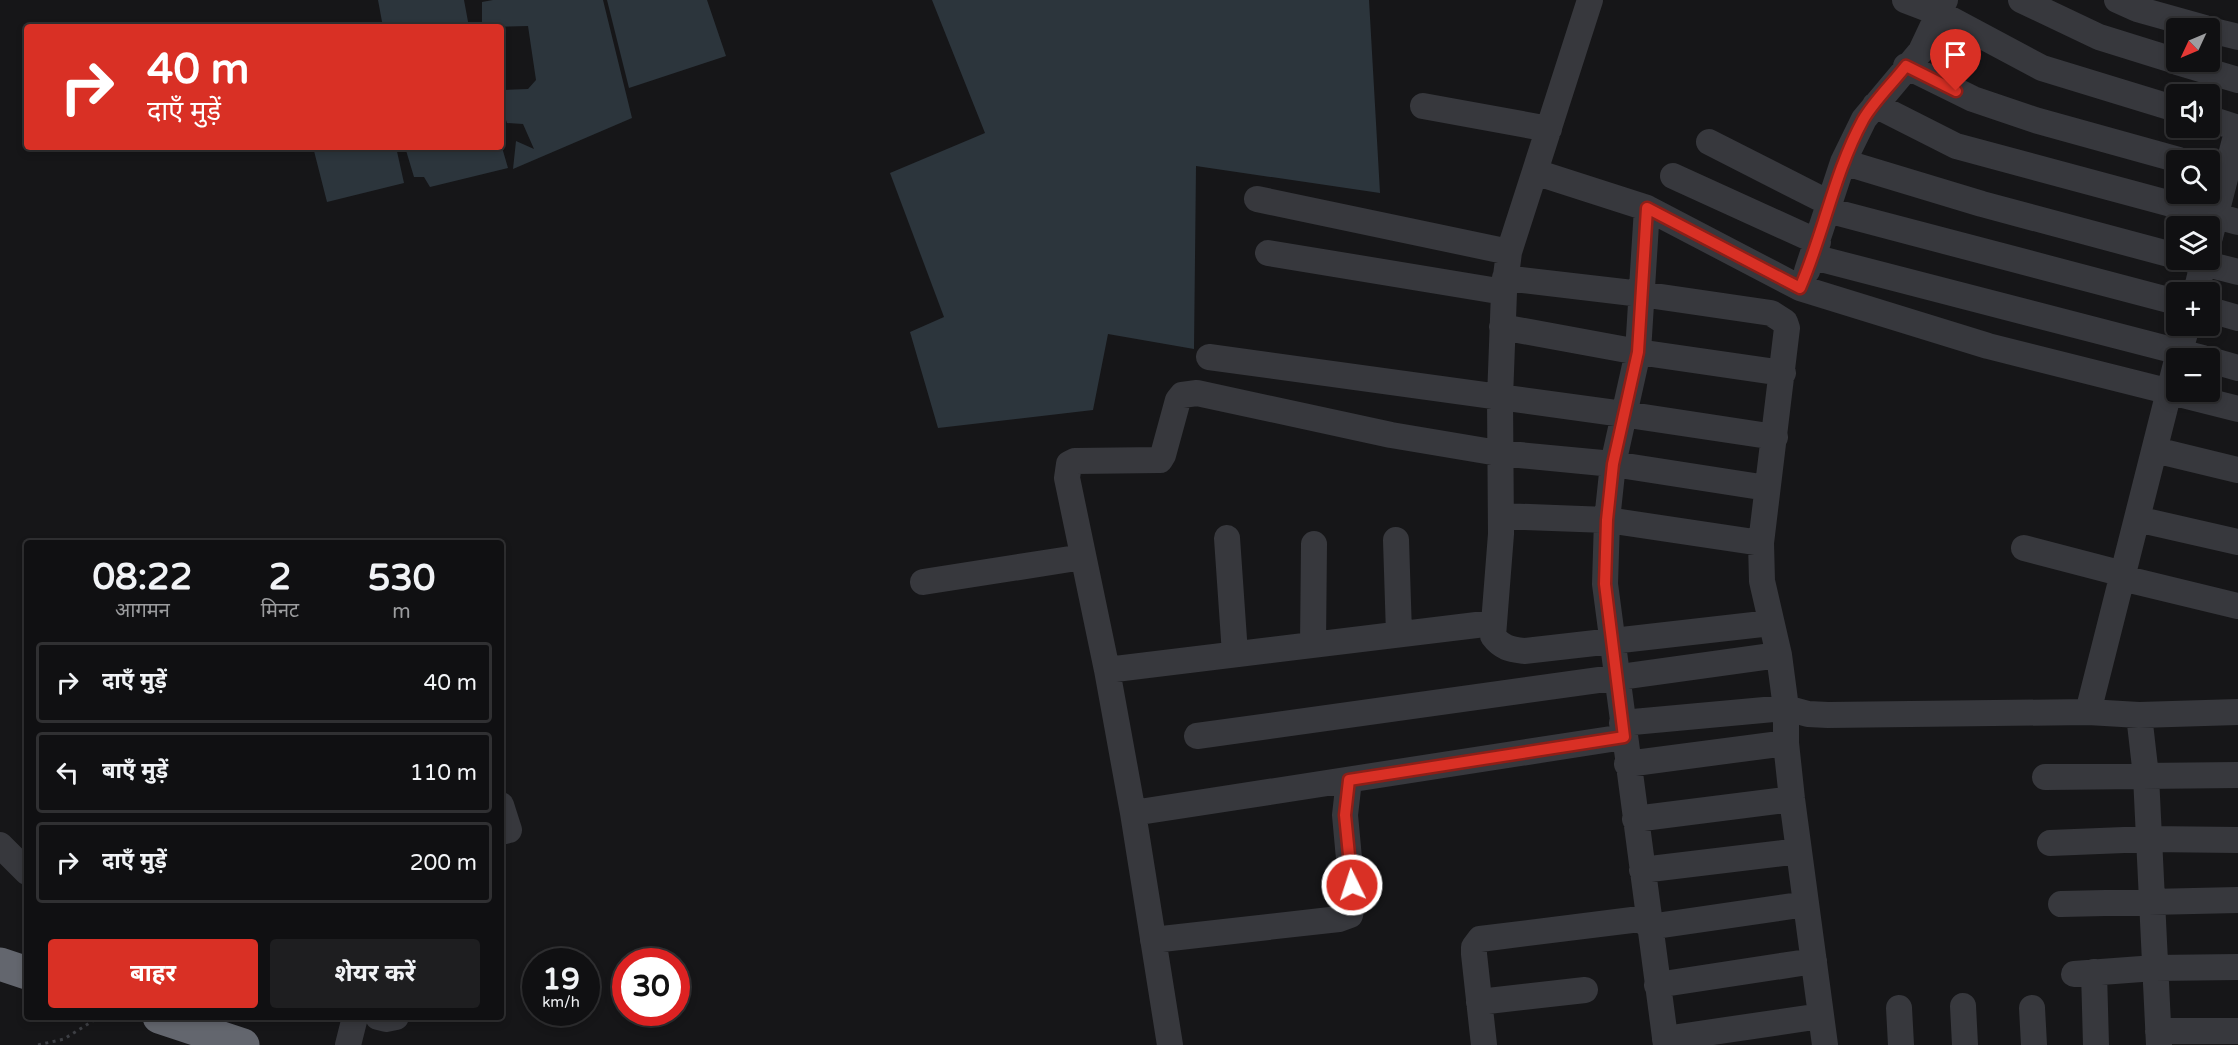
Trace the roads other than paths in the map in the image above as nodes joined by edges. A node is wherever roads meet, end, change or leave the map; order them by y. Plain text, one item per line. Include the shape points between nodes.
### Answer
1 (1590, 0) edge
2 (1905, 0) edge
3 (2021, 0) edge
4 (2116, 0) edge
5 (1942, 7) edge
6 (2168, 18) edge
7 (2220, 32) edge
8 (2238, 37) edge
9 (2166, 58) edge
10 (1906, 66) junction
11 (2212, 72) edge
12 (2238, 80) edge
13 (1875, 105) junction
14 (1423, 106) dead end
15 (2166, 106) edge
16 (2220, 122) edge
17 (2238, 128) edge
18 (1549, 129) junction
19 (1709, 142) dead end
20 (2166, 156) edge
21 (1843, 162) junction
22 (1535, 172) junction
23 (2225, 173) edge
24 (1673, 176) dead end
25 (1257, 199) dead end
26 (1828, 206) junction
27 (1647, 208) junction
28 (2221, 225) edge
29 (1815, 250) junction
30 (1509, 252) junction
31 (1268, 253) dead end
32 (2166, 253) edge
33 (2220, 267) edge
34 (2238, 272) edge
35 (1505, 285) junction
36 (1800, 288) junction
37 (1641, 294) junction
38 (2166, 299) edge
39 (2220, 313) edge
40 (2238, 318) edge
41 (1502, 327) junction
42 (1638, 352) junction
43 (2166, 352) edge
44 (1209, 357) dead end
45 (2220, 363) edge
46 (2238, 368) edge
47 (1783, 373) junction
48 (2166, 391) edge
49 (1500, 398) junction
50 (2166, 401) edge
51 (2209, 402) edge
52 (2238, 409) edge
53 (1623, 414) junction
54 (1775, 437) junction
55 (2155, 450) junction
56 (1498, 453) junction
57 (1613, 464) junction
58 (2238, 470) edge
59 (1767, 488) junction
60 (1501, 516) junction
61 (2137, 519) junction
62 (1607, 520) junction
63 (1227, 538) dead end
64 (1396, 540) dead end
65 (2238, 542) edge
66 (1761, 543) junction
67 (1314, 544) dead end
68 (2024, 548) dead end
69 (1083, 557) junction
70 (2122, 578) junction
71 (923, 582) dead end
72 (2238, 606) edge
73 (1493, 622) junction
74 (1771, 623) junction
75 (1399, 634) junction
76 (1611, 642) junction
77 (1313, 644) junction
78 (1234, 654) junction
79 (1779, 655) junction
80 (1107, 670) junction
81 (1616, 678) junction
82 (1786, 708) junction
83 (2088, 712) junction
84 (2238, 712) edge
85 (2139, 715) junction
86 (1623, 730) junction
87 (1197, 736) dead end
88 (1786, 743) junction
89 (1628, 764) junction
90 (2238, 775) edge
91 (2146, 776) junction
92 (2045, 777) dead end
93 (1349, 780) junction
94 (1792, 799) junction
95 (1133, 813) junction
96 (504, 815) edge
97 (1635, 819) junction
98 (504, 832) edge
99 (2150, 839) junction
100 (2238, 840) edge
101 (2050, 843) dead end
102 (0, 844) edge
103 (1799, 851) junction
104 (24, 869) edge
105 (1642, 870) junction
106 (2238, 900) edge
107 (2152, 903) junction
108 (1806, 904) junction
109 (2061, 904) dead end
110 (1649, 922) junction
111 (1153, 940) junction
112 (1814, 961) junction
113 (0, 964) edge
114 (2238, 967) edge
115 (2155, 968) junction
116 (24, 972) edge
117 (1657, 985) junction
118 (1585, 990) dead end
119 (1479, 1002) junction
120 (1963, 1006) dead end
121 (1899, 1008) dead end
122 (2032, 1008) dead end
123 (1821, 1016) junction
124 (168, 1020) edge
125 (354, 1020) edge
126 (2238, 1030) edge
127 (2159, 1038) edge
128 (1665, 1042) edge
129 (243, 1045) edge
130 (348, 1045) edge
131 (1170, 1045) edge
132 (1484, 1045) edge
133 (1825, 1045) edge
134 (1901, 1045) edge
135 (1965, 1045) edge
136 (2034, 1045) edge
137 (2096, 1045) edge

1 - 18 street
2 - 5 street
3 - 9 street via 2098,37
4 - 6 street
5 - 10 street via 1921,51
5 - 15 street via 2042,68
7 - 8 street
10 - 13 street
10 - 20 street via 1973,99
11 - 12 street
13 - 21 street
13 - 28 street via 1956,146
14 - 18 street
16 - 17 street
17 - 23 street
18 - 22 street
19 - 26 street
21 - 26 street
21 - 32 street
22 - 27 street
22 - 30 street
23 - 28 street
24 - 29 street
25 - 30 street
26 - 29 street
26 - 38 street
27 - 36 street
27 - 37 street
29 - 36 street
29 - 43 street
30 - 35 street
31 - 35 street
33 - 34 street
35 - 37 street
35 - 41 street
36 - 48 street via 1988,346
37 - 42 street
37 - 47 street via 1778,316 1787,328
39 - 40 street
41 - 42 street
41 - 49 street
42 - 47 street
42 - 53 street
44 - 49 street
45 - 46 street
47 - 54 street
49 - 53 street
49 - 56 street
50 - 55 street
51 - 52 street
53 - 54 street
53 - 57 street
54 - 59 street
55 - 58 street
55 - 61 street
56 - 57 street
56 - 60 street
56 - 69 street via 1189,393 1178,400 1160,460 1069,464 1067,478
57 - 59 street
57 - 62 street
59 - 66 street
60 - 62 street
60 - 73 street
61 - 65 street
61 - 70 street
62 - 66 street
62 - 76 street via 1605,584
63 - 78 street
64 - 75 street
66 - 74 street via 1762,581
67 - 77 street
68 - 70 street via 2112,571
69 - 71 street
69 - 80 street
70 - 72 street
70 - 83 street
73 - 75 street
73 - 76 street via 1493,636 1507,649 1524,651
74 - 76 street
74 - 79 street
75 - 77 street
76 - 81 street
77 - 78 street
78 - 80 street
79 - 81 street
79 - 82 street
80 - 95 street
81 - 86 street
81 - 87 street
82 - 83 street via 1828,715
82 - 86 street
82 - 88 street
83 - 85 street
84 - 85 street
85 - 91 street
86 - 89 street
86 - 93 street
88 - 89 street
88 - 94 street
89 - 97 street
90 - 91 street
91 - 92 street
91 - 99 street
93 - 95 street
93 - 111 street via 1345,815 1353,902 1350,915
94 - 97 street
94 - 103 street
95 - 111 street
96 - 98 street via 509,831
97 - 105 street
99 - 100 street
99 - 101 street
99 - 107 street
102 - 104 street
103 - 105 street
103 - 108 street
105 - 110 street
106 - 107 street
107 - 109 street
107 - 115 street
108 - 110 street
108 - 112 street
110 - 117 street
110 - 119 street via 1480,939 1474,947
111 - 131 street
112 - 117 street
112 - 123 street
113 - 116 highway
114 - 115 street
115 - 127 street
115 - 137 street via 2084,973
117 - 128 street
118 - 119 street
119 - 132 street
120 - 135 street
121 - 134 street
122 - 136 street
123 - 128 street
123 - 133 street
124 - 129 highway
125 - 130 street
126 - 127 street

